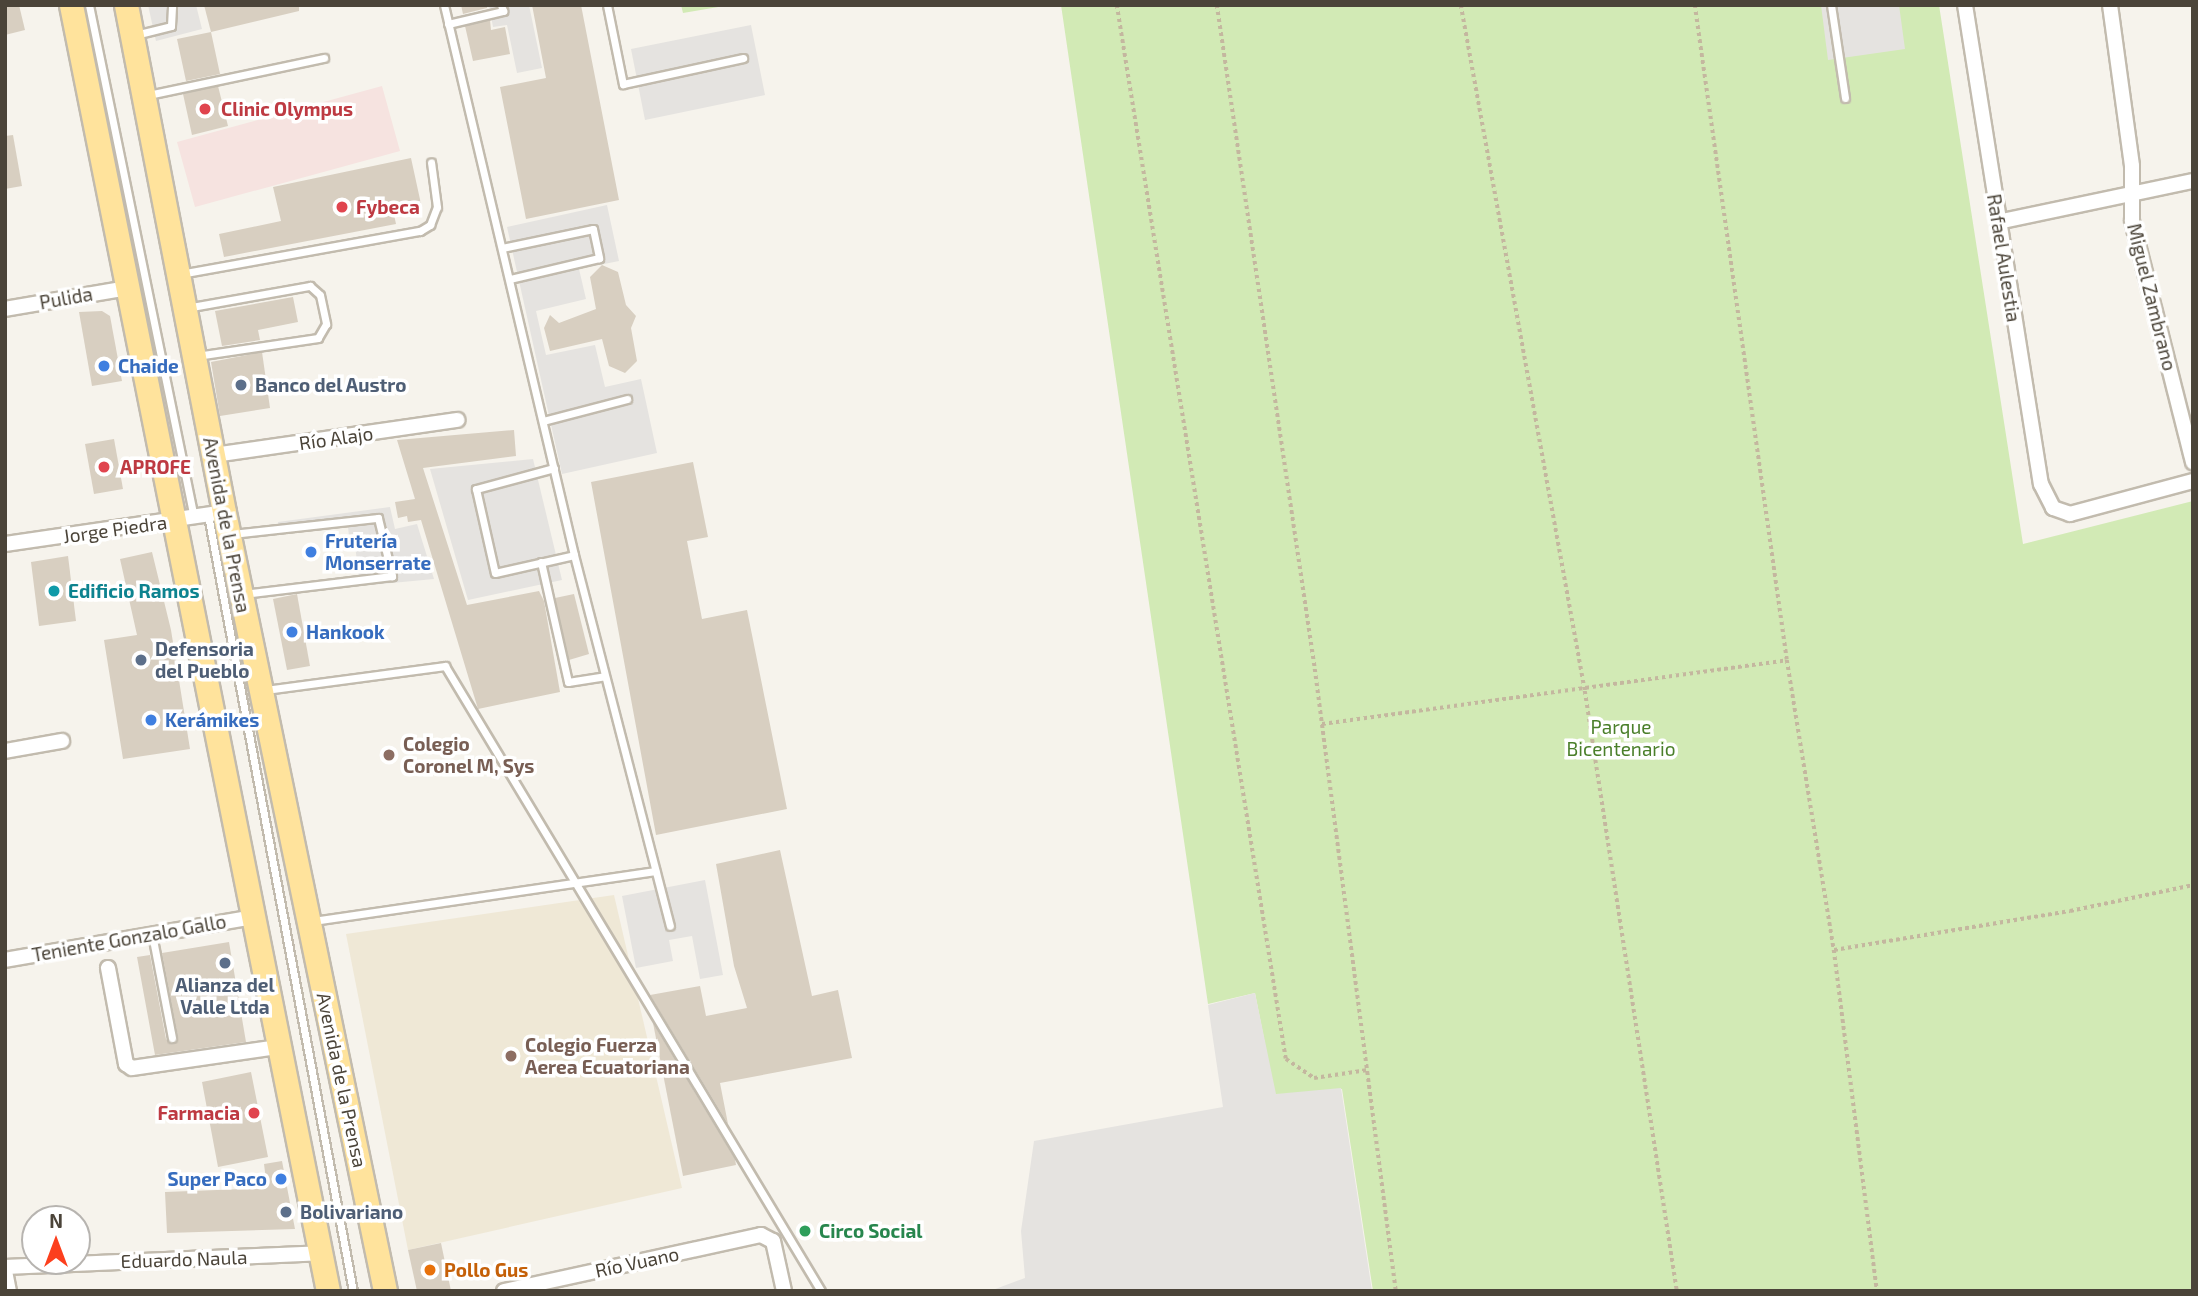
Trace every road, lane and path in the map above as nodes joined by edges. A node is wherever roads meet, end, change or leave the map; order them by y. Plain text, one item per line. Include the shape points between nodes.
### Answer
1 (71, 5) edge
2 (89, 5) edge
3 (126, 5) edge
4 (172, 5) edge
5 (443, 5) edge
6 (501, 5) edge
7 (607, 5) edge
8 (1117, 5) edge
9 (1217, 5) edge
10 (1461, 5) edge
11 (1695, 5) edge
12 (1831, 5) edge
13 (1965, 5) edge
14 (2110, 5) edge
15 (448, 24) junction
16 (132, 36) junction
17 (324, 58) dead end
18 (743, 58) dead end
19 (144, 96) junction
20 (1845, 98) dead end
21 (431, 162) dead end
22 (2193, 181) edge
23 (2131, 196) junction
24 (1998, 222) junction
25 (502, 248) junction
26 (179, 275) junction
27 (510, 279) junction
28 (128, 288) junction
29 (5, 309) edge
30 (186, 309) junction
31 (195, 356) junction
32 (627, 399) dead end
33 (457, 420) dead end
34 (543, 421) junction
35 (214, 455) junction
36 (2193, 463) edge
37 (554, 467) junction
38 (2193, 481) edge
39 (206, 520) junction
40 (5, 544) edge
41 (574, 555) junction
42 (541, 562) junction
43 (240, 594) junction
44 (1787, 660) junction
45 (606, 676) junction
46 (261, 690) junction
47 (1585, 691) junction
48 (1322, 724) junction
49 (62, 741) dead end
50 (5, 751) edge
51 (655, 871) junction
52 (2193, 885) edge
53 (253, 918) junction
54 (308, 921) junction
55 (670, 926) dead end
56 (152, 934) junction
57 (1834, 950) junction
58 (5, 960) edge
59 (108, 968) dead end
60 (172, 1038) dead end
61 (278, 1047) junction
62 (1367, 1070) junction
63 (320, 1253) junction
64 (5, 1269) edge
65 (9, 1291) edge
66 (328, 1291) edge
67 (354, 1291) edge
68 (385, 1291) edge
69 (504, 1291) edge
70 (784, 1291) edge
71 (821, 1291) edge
72 (1396, 1291) edge
73 (1677, 1291) edge
74 (1877, 1291) edge

1 - 28 main road, Avenida de la Prensa
2 - 39 lane
3 - 16 main road, Avenida de la Prensa
4 - 16 lane via 171,26
5 - 15 lane
6 - 15 lane via 502,11
7 - 18 lane via 623,84
8 - 62 path via 1286,1059 1314,1078
9 - 48 path
10 - 47 path
11 - 44 path
12 - 20 lane
13 - 24 street, Rafael Aulestia
14 - 23 street, Miguel Zambrano via 2132,166
15 - 25 lane
16 - 19 main road, Avenida de la Prensa
17 - 19 lane
19 - 26 main road, Avenida de la Prensa
21 - 26 lane via 437,208 430,225 420,231
22 - 23 street
23 - 24 street
23 - 36 street, Miguel Zambrano via 2132,221
24 - 38 street, Rafael Aulestia via 2041,484 2053,508 2070,514
25 - 27 lane
25 - 27 lane via 593,229 599,258
26 - 30 main road, Avenida de la Prensa
27 - 34 lane
28 - 29 street, Pulida
28 - 39 main road, Avenida de la Prensa
30 - 31 main road, Avenida de la Prensa
30 - 31 lane via 310,286 320,295 326,324 318,338
31 - 35 main road, Avenida de la Prensa
32 - 34 lane
33 - 35 street, Río Alajo
34 - 37 lane
35 - 39 main road, Avenida de la Prensa
37 - 41 lane
37 - 42 lane via 476,489 495,573
39 - 40 street, Jorge Piedra
39 - 43 main road, Avenida de la Prensa
39 - 43 lane via 379,519 392,576
39 - 53 main road, Avenida de la Prensa
39 - 67 lane
41 - 42 lane
41 - 45 lane
42 - 45 lane via 568,682
43 - 46 main road, Avenida de la Prensa
44 - 47 path
44 - 57 path
45 - 51 lane
46 - 54 main road, Avenida de la Prensa
46 - 71 lane via 445,666
47 - 48 path
47 - 73 path
48 - 62 path
49 - 50 street
51 - 54 lane
51 - 55 lane
52 - 57 path via 2070,911
53 - 56 street, Teniente Gonzalo Gallo
53 - 61 main road, Avenida de la Prensa
54 - 68 main road, Avenida de la Prensa
56 - 58 street, Teniente Gonzalo Gallo
56 - 60 lane
57 - 74 path
59 - 61 street via 126,1064 132,1068
61 - 63 main road, Avenida de la Prensa
62 - 72 path
63 - 64 street, Eduardo Naula
63 - 66 main road, Avenida de la Prensa
64 - 65 street
69 - 70 street, Río Vuano via 769,1236

